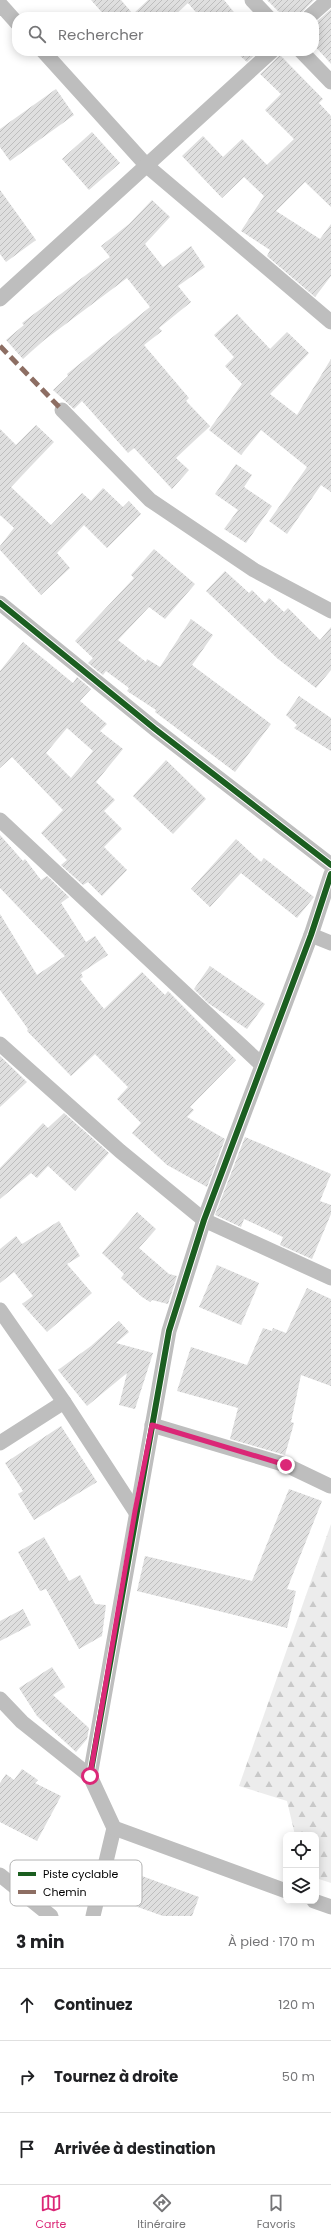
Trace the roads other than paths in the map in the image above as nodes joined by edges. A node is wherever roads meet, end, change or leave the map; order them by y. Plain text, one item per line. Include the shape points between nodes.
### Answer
1 (252, 0) edge
2 (328, 0) edge
3 (0, 4) edge
4 (263, 12) edge
5 (315, 12) edge
6 (12, 17) edge
7 (48, 56) edge
8 (267, 56) edge
9 (306, 56) edge
10 (331, 82) edge
11 (147, 166) junction
12 (0, 299) edge
13 (331, 322) edge
14 (62, 410) dead end
15 (0, 603) edge
16 (331, 611) edge
17 (0, 820) edge
18 (331, 865) edge
19 (331, 874) edge
20 (311, 935) junction
21 (331, 943) edge
22 (0, 1044) edge
23 (262, 1065) junction
24 (204, 1220) junction
25 (331, 1278) edge
26 (0, 1310) edge
27 (64, 1402) junction
28 (152, 1425) junction
29 (0, 1443) edge
30 (330, 1486) dead end
31 (135, 1511) junction
32 (0, 1699) edge
33 (90, 1776) junction
34 (114, 1828) junction
35 (106, 1860) edge
36 (0, 1875) edge
37 (10, 1883) edge
38 (283, 1890) edge
39 (319, 1903) edge
40 (39, 1906) edge
41 (95, 1906) edge
42 (331, 1907) edge
43 (51, 1916) edge
44 (93, 1916) edge

1 - 4 street
2 - 5 street
3 - 6 street
7 - 11 street
8 - 11 street
9 - 10 street
11 - 12 street
11 - 13 street
14 - 16 street via 150,500 254,570
15 - 18 street via 155,729
17 - 23 street
19 - 20 street
20 - 21 street
20 - 23 street
22 - 24 street via 120,1151
23 - 24 street
24 - 25 street
24 - 28 street via 169,1331
26 - 27 street
27 - 29 street
27 - 31 street
28 - 30 street via 286,1465
28 - 31 street
31 - 33 street
32 - 33 street via 22,1722
33 - 34 street
34 - 35 street
34 - 38 street
36 - 37 street
39 - 42 street
40 - 43 street
41 - 44 street

